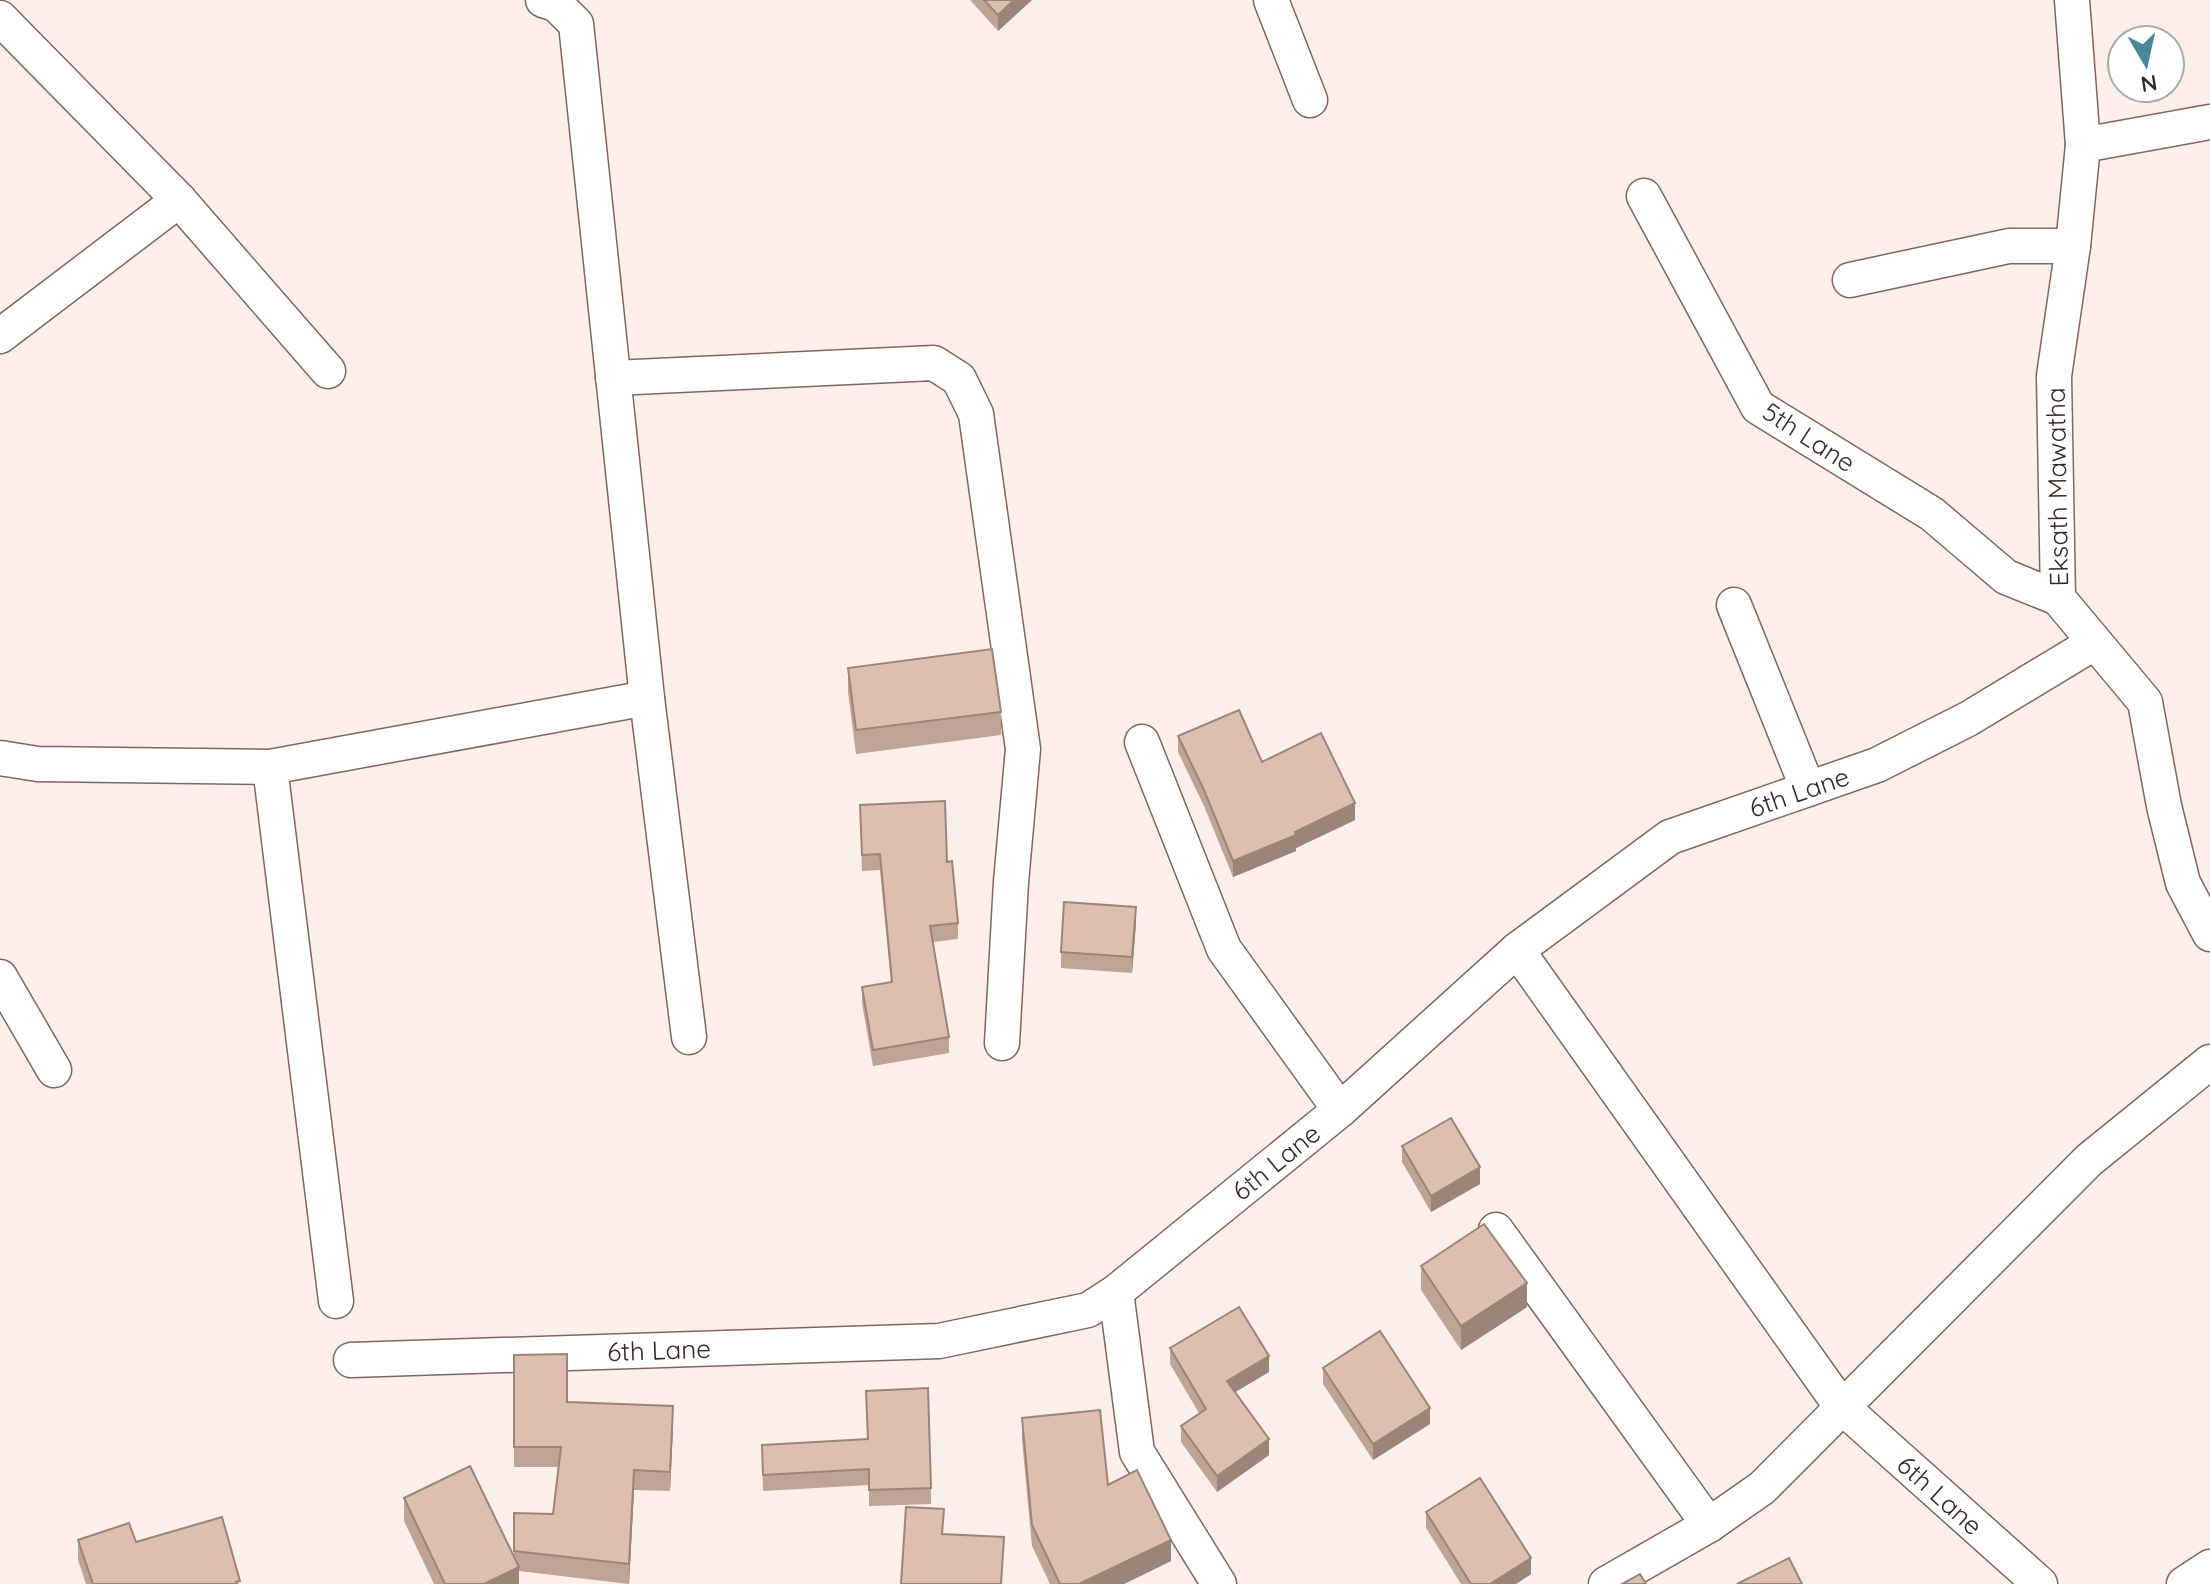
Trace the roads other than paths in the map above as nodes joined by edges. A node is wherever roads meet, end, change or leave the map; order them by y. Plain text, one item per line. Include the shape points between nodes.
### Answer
1 (543, 0) edge
2 (1271, 0) edge
3 (2072, 0) edge
4 (0, 18) edge
5 (1310, 100) dead end
6 (2210, 122) edge
7 (2083, 145) junction
8 (1644, 196) dead end
9 (179, 200) junction
10 (2073, 246) junction
11 (1850, 280) dead end
12 (0, 336) edge
13 (328, 371) dead end
14 (613, 378) junction
15 (2058, 598) junction
16 (1734, 605) dead end
17 (2094, 643) junction
18 (647, 698) junction
19 (1142, 742) dead end
20 (0, 758) edge
21 (270, 767) junction
22 (1808, 789) junction
23 (2210, 934) edge
24 (1517, 950) junction
25 (0, 977) edge
26 (689, 1037) dead end
27 (1002, 1043) dead end
28 (2210, 1062) edge
29 (54, 1070) dead end
30 (1340, 1110) junction
31 (1496, 1230) dead end
32 (1116, 1292) junction
33 (336, 1301) dead end
34 (351, 1360) dead end
35 (1841, 1406) junction
36 (1709, 1525) junction
37 (2210, 1567) edge
38 (1219, 1584) edge
39 (1606, 1584) edge
40 (2040, 1584) edge
41 (2184, 1584) edge

1 - 14 street via 556,4 576,24
2 - 5 street
3 - 7 street, Eksath Mawatha
4 - 9 street
6 - 7 street
7 - 10 street, Eksath Mawatha
8 - 15 street, 5th Lane via 1758,407 1932,514 2006,577
9 - 12 street
9 - 13 street
10 - 11 street via 2009,246
10 - 15 street, Eksath Mawatha via 2054,376
14 - 18 street
14 - 27 street via 934,363 959,379 976,414 1023,749
15 - 17 street, Eksath Mawatha
16 - 22 street
17 - 22 street, 6th Lane via 1968,719 1877,765
17 - 23 street, Eksath Mawatha via 2145,702 2183,883
18 - 21 street
18 - 26 street
19 - 30 street via 1224,949
20 - 21 street via 38,764
21 - 33 street
22 - 24 street, 6th Lane via 1670,837
24 - 30 street, 6th Lane
24 - 35 street, 6th Lane
25 - 29 street
28 - 35 street via 2089,1160
30 - 32 street, 6th Lane
31 - 36 street
32 - 34 street, 6th Lane via 1088,1310 939,1341
32 - 38 street via 1137,1452
35 - 36 street via 1762,1488
35 - 40 street, 6th Lane
36 - 39 street
37 - 41 street

